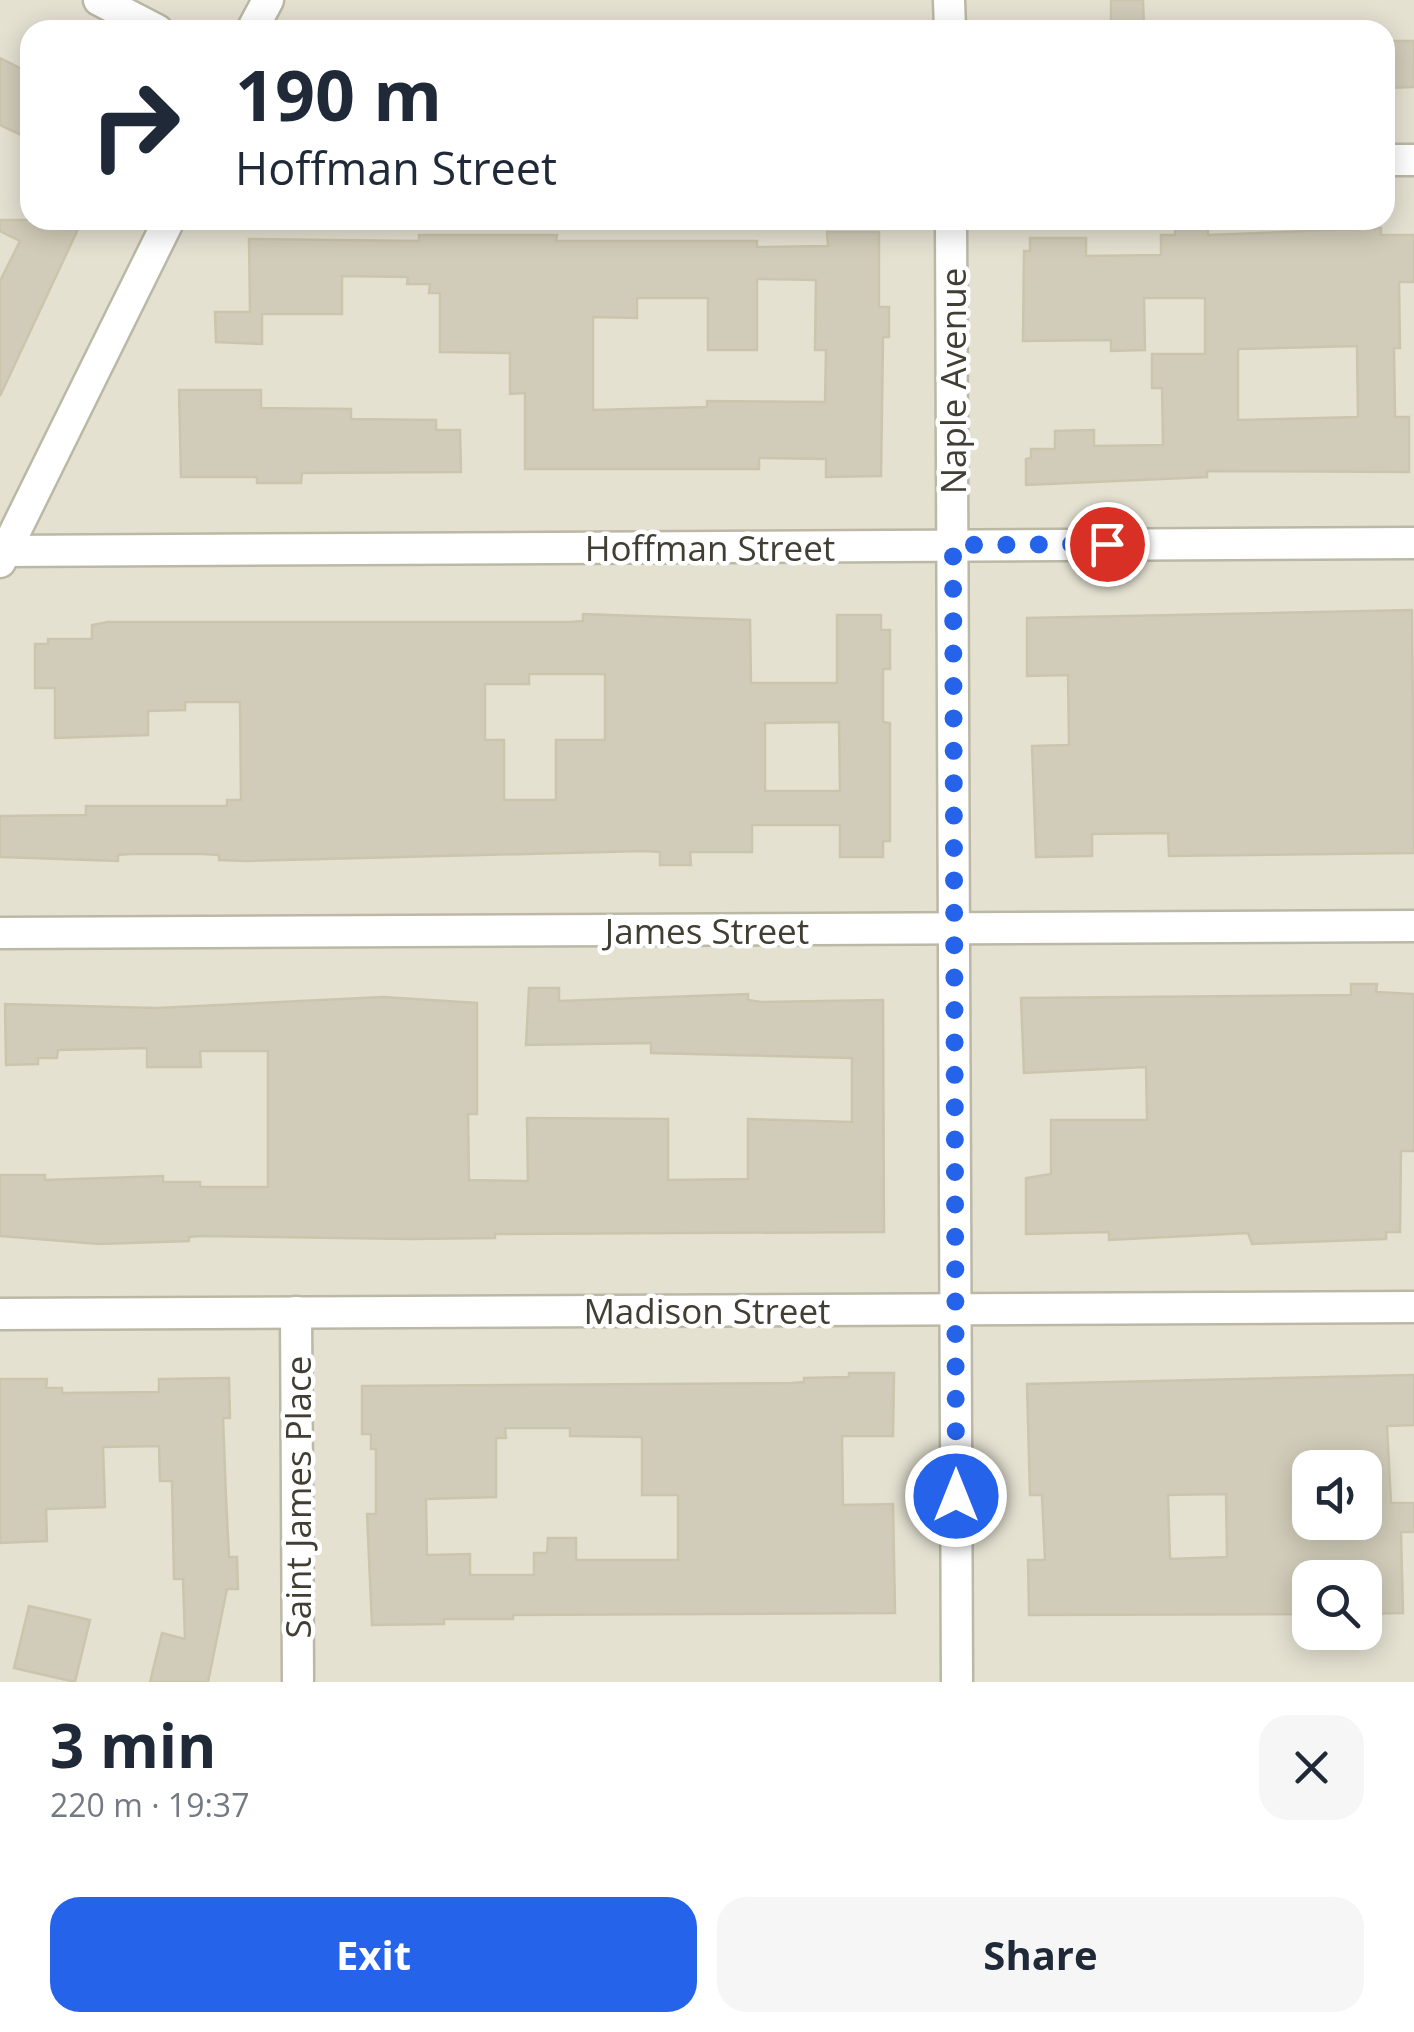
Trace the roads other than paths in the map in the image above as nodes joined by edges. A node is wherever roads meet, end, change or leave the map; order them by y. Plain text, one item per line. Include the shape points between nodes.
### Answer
1 (99, 0) edge
2 (138, 20) edge
3 (165, 230) edge
4 (951, 230) edge
5 (1414, 543) edge
6 (953, 545) junction
7 (2, 557) edge
8 (1414, 926) edge
9 (954, 929) junction
10 (0, 933) edge
11 (1414, 1307) edge
12 (956, 1309) junction
13 (296, 1312) junction
14 (0, 1314) edge
15 (298, 1682) edge
16 (957, 1682) edge

1 - 2 street
3 - 7 street
4 - 6 street, Naple Avenue
5 - 6 street, Hoffman Street
6 - 7 street, Hoffman Street
6 - 9 street, Naple Avenue
8 - 9 street, James Street
9 - 10 street, James Street
9 - 12 street, Naple Avenue
11 - 12 street, Madison Street
12 - 13 street, Madison Street
12 - 16 street, Naple Avenue
13 - 14 street, Madison Street
13 - 15 street, Saint James Place

